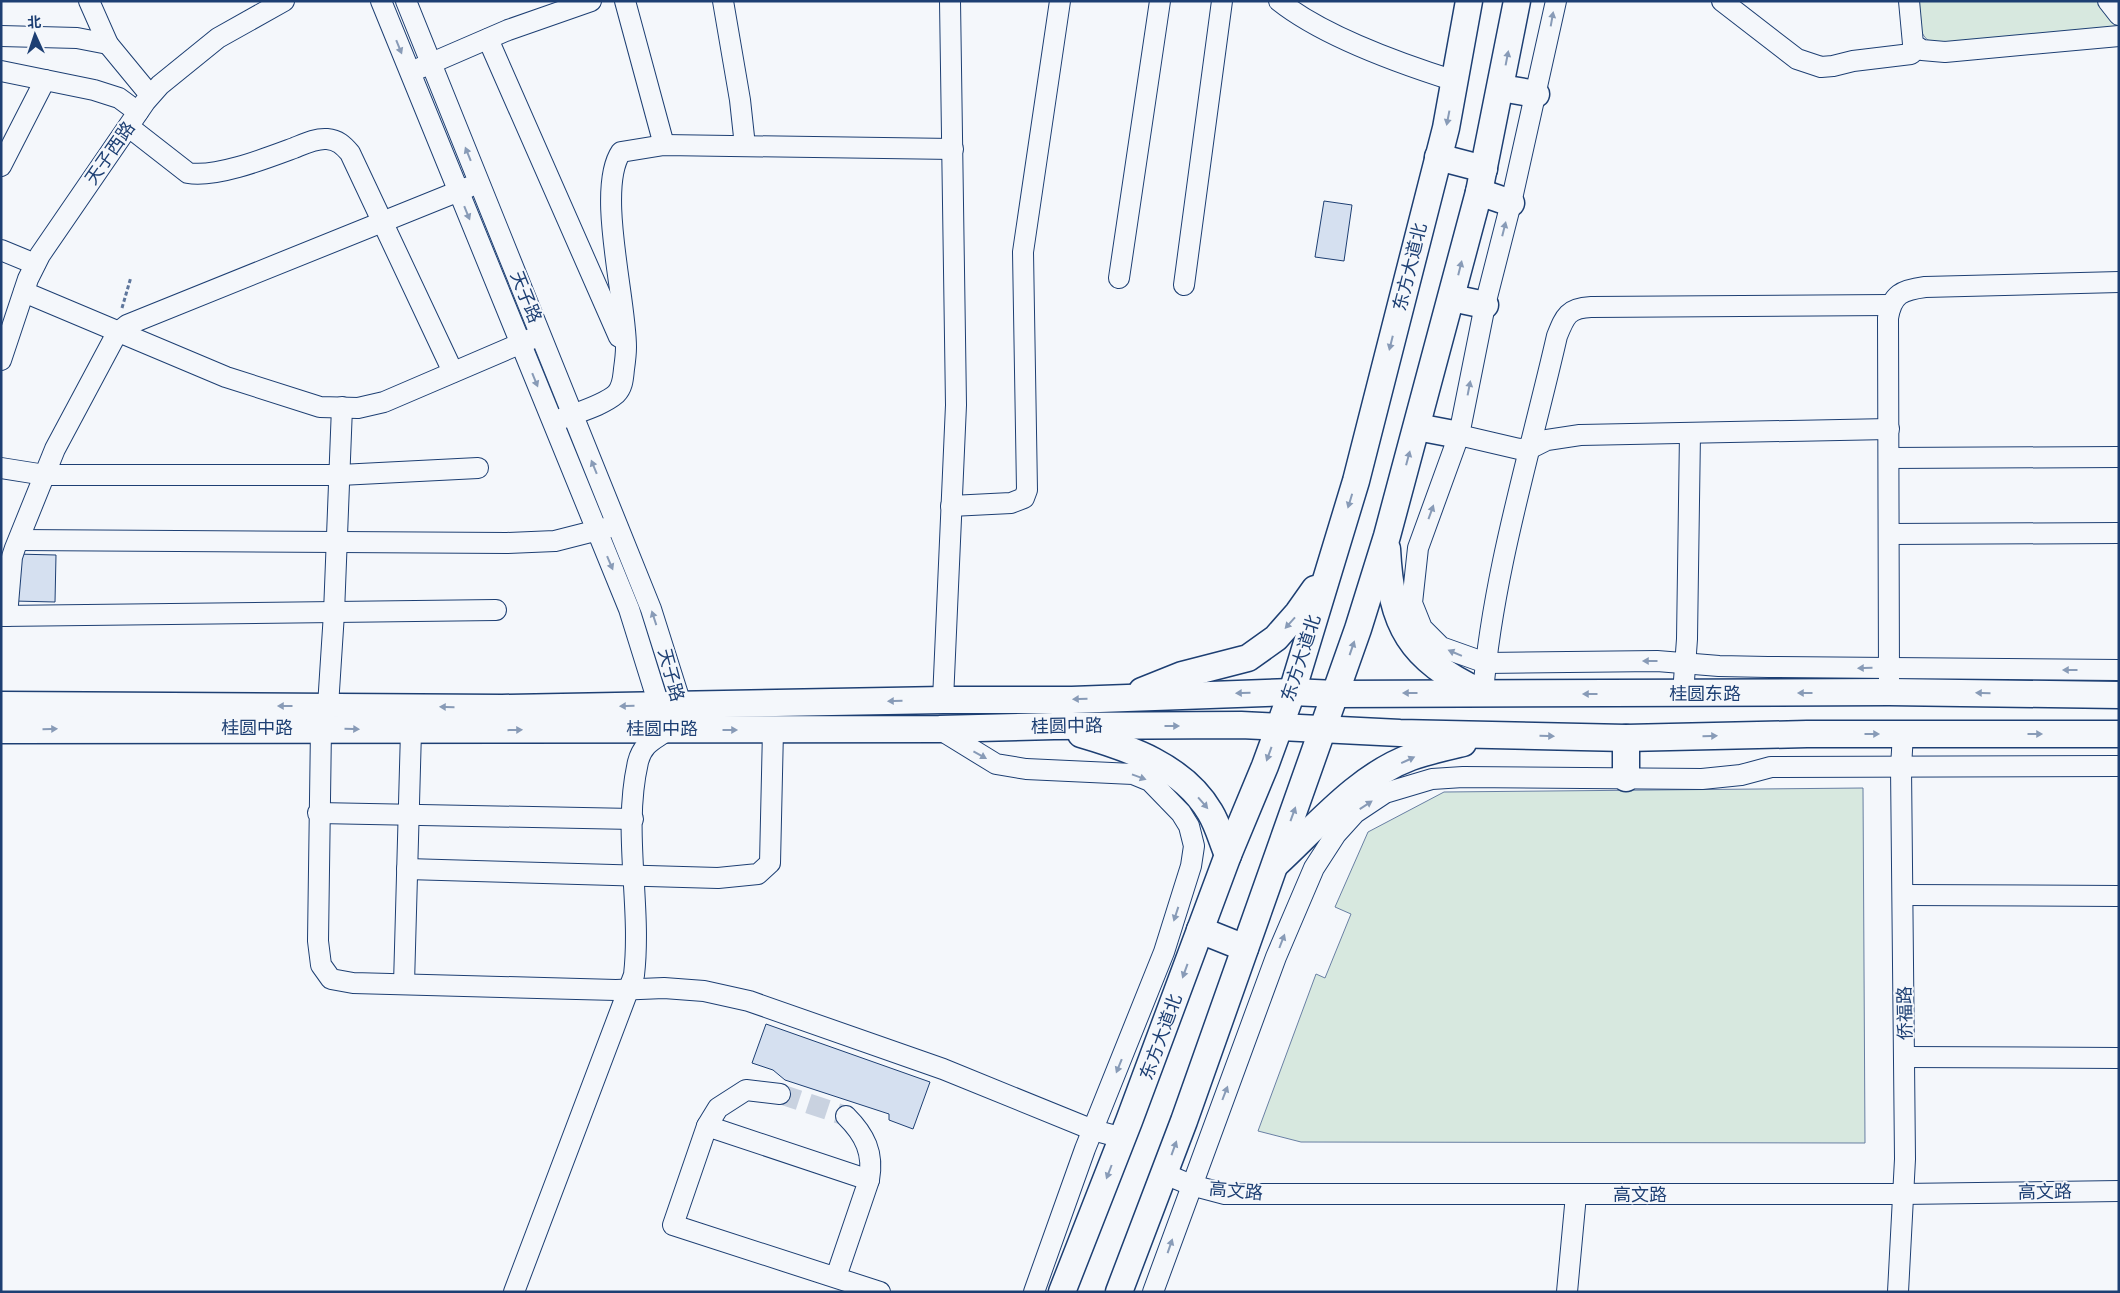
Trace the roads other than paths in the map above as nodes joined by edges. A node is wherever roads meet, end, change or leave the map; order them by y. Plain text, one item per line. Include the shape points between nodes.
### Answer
1 (89, 1) edge
2 (284, 1) edge
3 (381, 1) edge
4 (406, 1) edge
5 (591, 1) edge
6 (625, 1) edge
7 (723, 1) edge
8 (950, 1) edge
9 (1060, 1) edge
10 (1160, 1) edge
11 (1222, 1) edge
12 (1279, 1) edge
13 (1469, 1) edge
14 (1517, 1) edge
15 (1556, 1) edge
16 (1722, 1) edge
17 (1909, 1) edge
18 (2108, 1) edge
19 (2119, 14) edge
20 (1, 36) edge
21 (2119, 36) edge
22 (488, 39) junction
23 (108, 44) junction
24 (1918, 48) junction
25 (431, 64) junction
26 (1, 71) edge
27 (409, 72) junction
28 (45, 80) junction
29 (1455, 81) junction
30 (1501, 88) junction
31 (1536, 94) junction
32 (150, 95) junction
33 (134, 119) junction
34 (10, 129) edge
35 (664, 145) junction
36 (745, 146) junction
37 (953, 149) junction
38 (1438, 157) junction
39 (1, 166) edge
40 (1482, 181) junction
41 (479, 183) junction
42 (458, 192) junction
43 (1511, 203) junction
44 (382, 222) junction
45 (1, 250) edge
46 (35, 264) junction
47 (1119, 278) dead end
48 (2119, 282) edge
49 (1184, 285) dead end
50 (24, 292) junction
51 (1452, 298) junction
52 (1485, 305) junction
53 (1890, 305) junction
54 (9, 310) edge
55 (117, 332) junction
56 (541, 334) junction
57 (520, 344) junction
58 (626, 347) junction
59 (1, 360) edge
60 (453, 372) junction
61 (342, 407) junction
62 (573, 414) junction
63 (552, 423) junction
64 (1417, 427) junction
65 (1889, 429) junction
66 (1690, 433) junction
67 (1459, 435) junction
68 (1531, 448) junction
69 (2119, 457) edge
70 (1889, 458) junction
71 (1, 468) edge
72 (478, 468) dead end
73 (45, 475) junction
74 (340, 475) junction
75 (951, 506) junction
76 (617, 524) junction
77 (597, 531) junction
78 (2119, 533) edge
79 (1890, 534) junction
80 (1387, 536) junction
81 (19, 540) junction
82 (337, 542) junction
83 (1329, 570) junction
84 (496, 610) dead end
85 (334, 613) junction
86 (4, 616) edge
87 (1686, 662) junction
88 (1486, 663) junction
89 (2119, 670) edge
90 (1889, 680) junction
91 (1292, 692) junction
92 (1483, 693) junction
93 (1336, 694) junction
94 (1683, 694) junction
95 (2119, 695) edge
96 (1126, 698) junction
97 (944, 700) junction
98 (1, 705) edge
99 (670, 705) junction
100 (324, 717) junction
101 (1054, 726) junction
102 (1279, 726) junction
103 (1323, 728) junction
104 (1, 730) edge
105 (670, 730) junction
106 (774, 730) junction
107 (938, 730) junction
108 (411, 731) junction
109 (1903, 734) junction
110 (2119, 734) edge
111 (1498, 735) junction
112 (1626, 738) junction
113 (1902, 766) junction
114 (2119, 766) edge
115 (1626, 778) junction
116 (318, 813) junction
117 (408, 815) junction
118 (633, 819) junction
119 (1228, 855) junction
120 (1275, 866) junction
121 (407, 870) junction
122 (634, 876) junction
123 (1904, 895) junction
124 (2119, 896) edge
125 (1200, 930) junction
126 (1246, 948) junction
127 (404, 984) junction
128 (627, 989) junction
129 (1906, 1058) junction
130 (2119, 1058) edge
131 (780, 1094) tunnel mouth
132 (846, 1116) tunnel mouth
133 (707, 1126) junction
134 (1093, 1130) junction
135 (1123, 1138) junction
136 (1165, 1174) junction
137 (869, 1180) junction
138 (1191, 1186) junction
139 (2119, 1191) edge
140 (1902, 1194) junction
141 (1576, 1195) junction
142 (836, 1277) junction
143 (514, 1292) edge
144 (880, 1292) edge
145 (1034, 1292) edge
146 (1062, 1292) edge
147 (1119, 1292) edge
148 (1153, 1292) edge
149 (1567, 1292) edge
150 (1898, 1292) edge

1 - 23 street
2 - 32 street, 天子西路 via 218,38
3 -> 27 street, 天子路
4 - 25 street, 天子路
5 - 22 street
6 - 35 street
7 - 36 street
8 - 37 street
9 - 75 street via 1023,252 1027,490 1024,498 1011,503
10 - 47 street
11 - 49 street
12 - 29 street via 1296,15 1362,46 1412,68
13 - 29 main road, 东方大道北
30 -> 14 main road
31 -> 15 street
16 - 24 street via 1798,59 1811,65 1833,66 1900,56 1911,54
17 - 24 street via 1911,36
18 - 19 street
20 - 23 street via 77,38
21 - 24 street via 1945,52
22 - 25 street
22 - 58 street
23 - 32 street
25 - 27 street
41 -> 25 street, 天子路
26 - 28 street
27 - 42 street, 天子路
28 - 33 street via 118,98
28 - 34 street
29 -> 38 main road, 东方大道北
30 - 31 main road
30 - 40 main road
31 - 43 street
32 - 33 street, 天子西路
33 - 44 street via 188,173 199,175 248,164 311,141 326,139 340,142 350,153
33 - 46 street, 天子西路
34 - 39 street
35 - 36 street
35 - 58 street via 621,152 612,173
36 - 37 street
37 - 75 street via 956,405
38 - 40 main road
38 -> 83 main road, 东方大道北 via 1356,481
40 - 43 main road
51 -> 40 main road
41 - 42 street
41 - 56 street, 天子路
42 - 44 street
42 -> 57 street, 天子路
52 -> 43 street
44 - 55 street via 127,325
44 - 60 street
45 - 46 street
46 - 50 street, 天子西路
48 - 53 street via 1925,287 1904,292
50 - 54 street, 天子西路
50 - 55 street
51 - 52 main road
51 - 64 main road
67 -> 52 street
53 - 65 street
53 - 68 street via 1591,307 1572,310 1557,336
54 - 59 street, 天子西路
55 - 61 street via 261,389 320,407
55 - 73 street via 55,449
56 - 57 street
56 - 62 street, 天子路
57 - 60 street
57 -> 63 street, 天子路
58 - 62 street via 622,385 616,394
60 - 61 street via 384,402 358,408
61 - 74 street
62 - 63 street
76 -> 62 street, 天子路
63 - 77 street, 天子路
64 - 67 main road
80 -> 64 main road
65 - 66 street
65 - 70 street
66 - 68 street via 1580,435 1548,440
66 - 87 street
67 - 68 street via 1500,445
88 -> 67 street via 1441,647 1422,628 1412,603 1418,548
68 - 88 street via 1500,573
69 - 70 street
70 - 79 street
71 - 73 street
72 - 74 street
73 - 74 street
73 - 81 street
74 - 82 street
75 - 97 street
76 - 77 street
99 -> 76 street, 天子路 via 652,609
77 - 82 street via 555,541
77 -> 99 street, 天子路
78 - 79 street
79 - 90 street
80 - 92 main road via 1388,573 1404,631 1421,655 1447,674
93 -> 80 main road
81 - 82 street
81 - 86 street via 12,557
82 - 85 street
83 - 91 main road, 东方大道北
83 -> 96 main road via 1276,638 1248,658 1182,675
84 - 85 street
85 - 86 street
85 - 100 street
87 -> 88 street via 1565,660
90 -> 87 street
87 - 94 street
88 - 92 street
89 -> 90 street
90 -> 94 main road, 桂圆东路
95 -> 90 main road, 桂圆东路
91 - 93 main road, 桂圆东路
91 -> 96 main road, 桂圆中路
91 - 102 main road, 东方大道北
92 -> 93 main road, 桂圆东路
94 -> 92 main road, 桂圆东路
93 - 103 main road
96 -> 97 main road, 桂圆中路
97 -> 99 main road, 桂圆中路
100 -> 98 main road, 桂圆中路
99 -> 100 main road, 桂圆中路 via 502,708
99 - 105 street, 天子路 via 680,716
104 -> 100 main road, 桂圆中路
100 -> 108 main road, 桂圆中路
100 - 116 street
101 -> 102 main road, 桂圆中路
101 - 107 main road, 桂圆中路
101 -> 119 main road via 1112,743 1157,762 1185,782 1210,812
102 - 103 main road, 桂圆中路
102 -> 119 main road, 东方大道北
103 - 111 main road
120 -> 103 main road
105 -> 106 main road, 桂圆中路
108 -> 105 main road, 桂圆中路
105 - 118 street via 646,745 639,760
106 - 107 main road, 桂圆中路
106 - 122 street via 770,863 766,869 758,874 727,877
107 -> 134 street via 996,764 1026,769 1133,774 1150,781 1189,826 1194,846 1191,866 1164,952
108 - 117 street
109 -> 110 main road
112 -> 109 main road
109 - 113 street, 侨福路
111 -> 112 main road
120 -> 111 main road via 1331,810 1373,778 1410,757
112 - 115 main road
113 - 114 street
113 - 115 street via 1771,767 1741,775 1702,779
113 - 123 street, 侨福路
138 -> 115 street via 1292,917 1314,868 1355,812 1384,793 1432,779
116 - 117 street
116 - 127 street via 318,941 324,972 339,981
117 - 118 street
117 - 121 street
118 - 122 street
119 - 125 main road, 东方大道北
120 - 126 main road
121 - 122 street
121 - 127 street
122 - 128 street via 635,963 634,975
123 - 124 street
123 - 129 street, 侨福路
125 - 126 main road
125 -> 135 main road, 东方大道北
136 -> 126 main road
127 - 128 street
128 - 134 street via 704,991 749,1001 943,1069
128 - 143 street
129 - 130 street
129 - 140 street, 侨福路
131 - 133 street via 746,1090 718,1108
132 - 137 street via 867,1144 872,1164
133 - 137 street
133 - 142 street via 673,1225
134 - 135 street
134 - 145 street
135 -> 146 main road, 东方大道北
136 - 138 street, 高文路
136 - 147 main road
137 - 142 street
138 - 141 street, 高文路 via 1225,1194
148 -> 138 street
139 - 140 street, 高文路
140 - 141 street, 高文路
140 - 150 street, 侨福路
141 - 149 street
142 - 144 street

